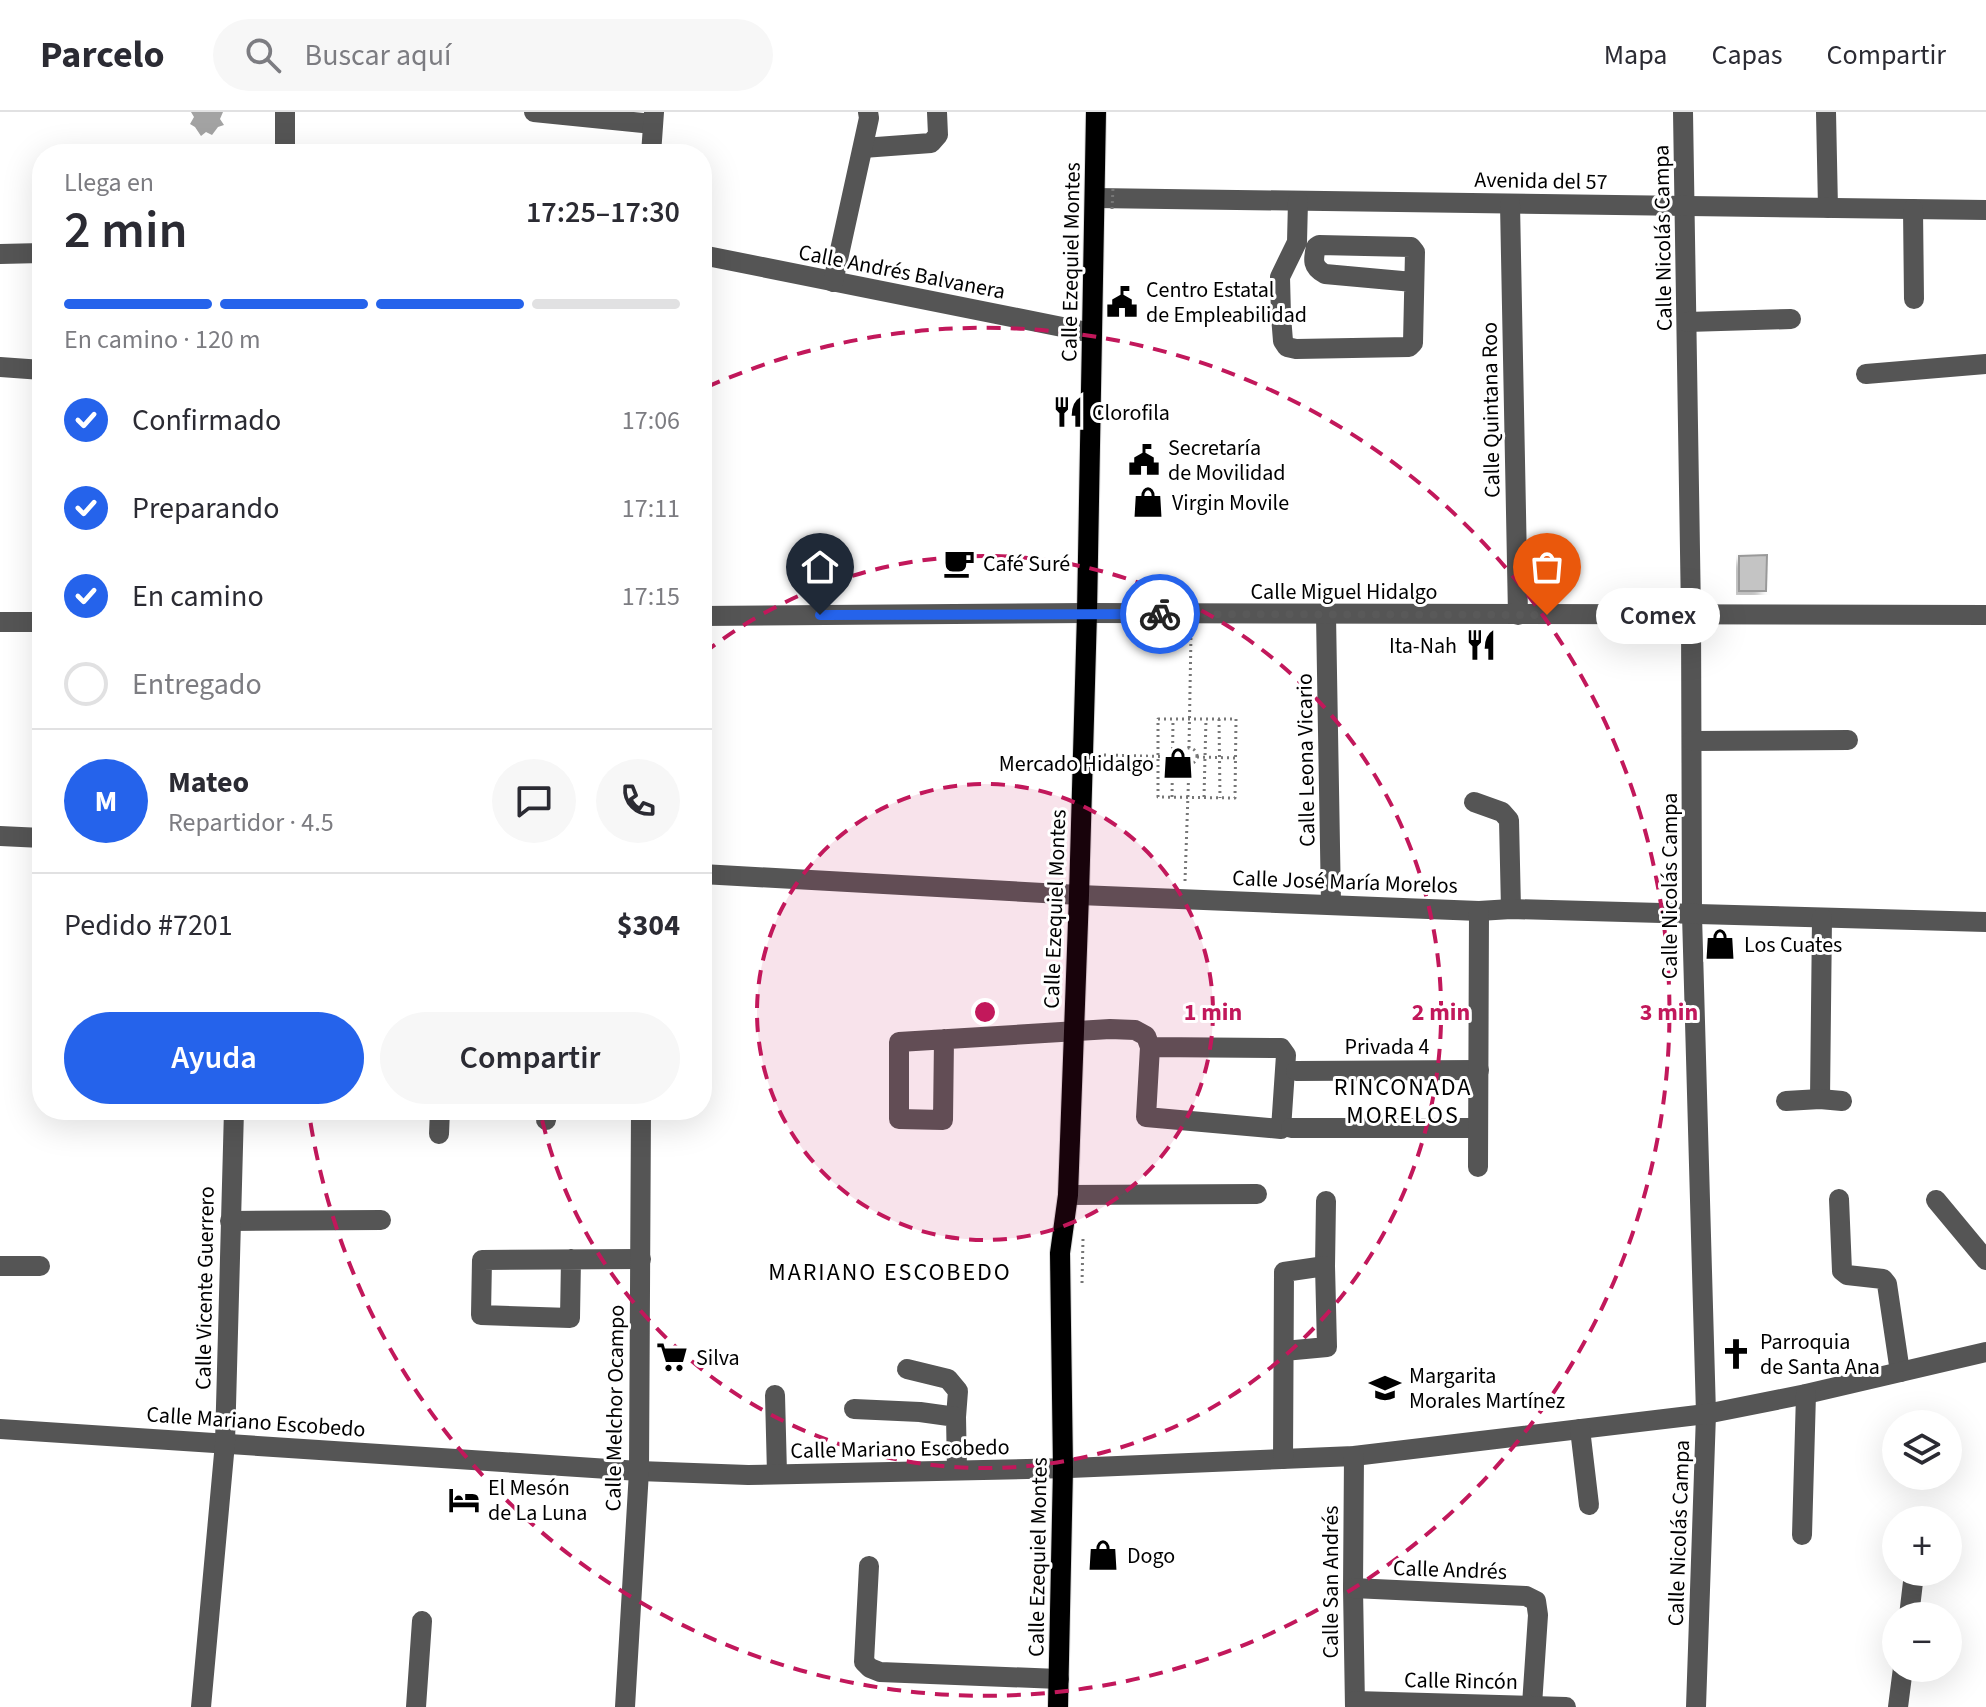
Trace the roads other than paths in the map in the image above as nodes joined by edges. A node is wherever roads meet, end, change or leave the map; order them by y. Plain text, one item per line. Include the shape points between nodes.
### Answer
1 (285, 112) edge
2 (534, 112) edge
3 (868, 112) edge
4 (937, 112) edge
5 (1096, 112) edge
6 (1683, 112) edge
7 (1826, 112) edge
8 (653, 118) edge
9 (285, 144) edge
10 (652, 144) edge
11 (863, 148) junction
12 (1107, 198) junction
13 (1298, 201) junction
14 (1510, 204) junction
15 (1685, 206) junction
16 (1828, 208) junction
17 (1913, 209) junction
18 (1986, 210) edge
19 (1297, 242) junction
20 (32, 253) edge
21 (0, 254) edge
22 (712, 257) edge
23 (1314, 257) junction
24 (833, 282) junction
25 (1413, 282) junction
26 (1914, 299) dead end
27 (1791, 319) dead end
28 (1687, 322) junction
29 (1092, 333) junction
30 (1986, 364) edge
31 (0, 367) edge
32 (32, 369) edge
33 (1866, 374) dead end
34 (1087, 613) junction
35 (1691, 614) junction
36 (1326, 615) junction
37 (1518, 615) junction
38 (1986, 615) edge
39 (712, 616) edge
40 (0, 622) edge
41 (32, 622) edge
42 (1848, 740) dead end
43 (1692, 741) junction
44 (1474, 802) dead end
45 (0, 836) edge
46 (32, 838) edge
47 (712, 875) edge
48 (1079, 895) junction
49 (1331, 904) junction
50 (1511, 909) junction
51 (1479, 911) junction
52 (1692, 915) junction
53 (1822, 918) junction
54 (1986, 922) edge
55 (1074, 1031) junction
56 (944, 1039) dead end
57 (1150, 1047) junction
58 (1479, 1070) junction
59 (1296, 1071) dead end
60 (1820, 1099) junction
61 (1786, 1101) dead end
62 (1842, 1101) dead end
63 (234, 1120) edge
64 (440, 1120) edge
65 (641, 1120) edge
66 (1291, 1128) dead end
67 (1478, 1128) junction
68 (439, 1134) dead end
69 (1478, 1167) dead end
70 (1257, 1194) dead end
71 (1068, 1195) junction
72 (1839, 1199) dead end
73 (1936, 1200) dead end
74 (1326, 1201) dead end
75 (381, 1220) dead end
76 (230, 1221) junction
77 (571, 1259) junction
78 (641, 1259) junction
79 (1986, 1260) edge
80 (0, 1266) edge
81 (40, 1266) dead end
82 (1325, 1266) junction
83 (1284, 1351) junction
84 (1986, 1352) edge
85 (907, 1369) dead end
86 (1900, 1372) junction
87 (1806, 1394) junction
88 (775, 1395) dead end
89 (854, 1409) dead end
90 (1706, 1414) junction
91 (956, 1417) junction
92 (0, 1429) edge
93 (1580, 1429) junction
94 (225, 1443) junction
95 (1354, 1456) junction
96 (1283, 1459) junction
97 (1063, 1468) junction
98 (957, 1470) junction
99 (639, 1471) junction
100 (777, 1474) junction
101 (1589, 1505) dead end
102 (1802, 1535) dead end
103 (869, 1566) dead end
104 (1353, 1588) junction
105 (422, 1621) dead end
106 (1059, 1679) junction
107 (1901, 1682) edge
108 (1355, 1704) edge
109 (1532, 1705) junction
110 (201, 1707) edge
111 (416, 1707) edge
112 (625, 1707) edge
113 (1058, 1707) edge
114 (1566, 1707) edge
115 (1696, 1707) edge
116 (1898, 1707) edge

1 - 9 street
2 - 8 street
3 - 11 street
4 - 11 street via 938,135 931,143
5 - 12 main road, Calle Ezequiel Montes
6 - 15 street, Calle Nicolás Campa
7 - 16 street
8 - 10 street
11 - 24 street
12 - 13 street, Avenida del 57
12 - 29 main road, Calle Ezequiel Montes
13 - 14 street, Avenida del 57
13 - 19 street
14 - 15 street, Avenida del 57
14 - 37 street, Calle Quintana Roo
15 - 16 street, Avenida del 57
15 - 28 street, Calle Nicolás Campa
16 - 17 street, Avenida del 57
17 - 18 street, Avenida del 57
17 - 26 street
19 - 23 street
19 - 25 street via 1280,277 1287,347 1409,347 1415,319
20 - 21 street
22 - 24 street, Calle Andrés Balvanera
23 - 25 street via 1317,270 1325,274
23 - 25 street via 1319,245 1411,247
24 - 29 street, Calle Andrés Balvanera
27 - 28 street
28 - 35 street, Calle Nicolás Campa
29 - 34 main road, Calle Ezequiel Montes
30 - 33 street
31 - 32 street
34 - 36 street, Calle Miguel Hidalgo
34 - 39 street, Calle Miguel Hidalgo
34 - 48 main road, Calle Ezequiel Montes
35 - 37 street, Calle Miguel Hidalgo
35 - 38 street, Calle Miguel Hidalgo
35 - 43 street, Calle Nicolás Campa
36 - 37 street, Calle Miguel Hidalgo
36 - 49 street, Calle Leona Vicario
40 - 41 street
42 - 43 street
43 - 52 street, Calle Nicolás Campa
44 - 50 street via 1509,820
45 - 46 street
47 - 48 street, Calle José María Morelos
48 - 49 street, Calle José María Morelos
48 - 55 main road, Calle Ezequiel Montes
49 - 51 street, Calle José María Morelos
50 - 51 street, Calle José María Morelos
50 - 52 street, Calle José María Morelos
51 - 58 street
52 - 53 street, Calle José María Morelos
52 - 90 street, Calle Nicolás Campa
53 - 54 street, Calle José María Morelos
53 - 60 street
55 - 56 street
55 - 57 street via 1135,1030 1146,1036
55 - 71 main road, Calle Ezequiel Montes
57 - 57 street via 1281,1048 1286,1055 1281,1129 1146,1117
58 - 59 street, Privada 4
58 - 67 street
60 - 61 street
60 - 62 street
63 - 76 street, Calle Vicente Guerrero
64 - 68 street
65 - 78 street, Calle Melchor Ocampo
66 - 67 street
67 - 69 street
70 - 71 street
71 - 97 main road, Calle Ezequiel Montes via 1060,1253
72 - 86 street via 1842,1271 1887,1284
73 - 79 street
74 - 82 street
75 - 76 street
76 - 94 street, Calle Vicente Guerrero
77 - 77 street via 482,1260 481,1315 570,1318
77 - 78 street
78 - 99 street, Calle Melchor Ocampo
80 - 81 street
82 - 83 street via 1284,1272
82 - 83 street via 1327,1347
83 - 96 street
84 - 86 street, Calle Mariano Escobedo
85 - 91 street via 948,1379 958,1391
86 - 87 street, Calle Mariano Escobedo
87 - 90 street, Calle Mariano Escobedo
87 - 102 street
88 - 100 street
89 - 91 street
90 - 93 street, Calle Mariano Escobedo
90 - 115 street, Calle Nicolás Campa
91 - 98 street
92 - 94 street, Calle Mariano Escobedo
93 - 95 street, Calle Mariano Escobedo
93 - 101 street
94 - 99 street, Calle Mariano Escobedo
94 - 110 street, Calle Vicente Guerrero
95 - 96 street, Calle Mariano Escobedo
95 - 104 street, Calle San Andrés
96 - 97 street, Calle Mariano Escobedo
97 - 98 street, Calle Mariano Escobedo
97 - 106 main road, Calle Ezequiel Montes
98 - 100 street, Calle Mariano Escobedo
99 - 100 street, Calle Mariano Escobedo
99 - 112 street, Calle Melchor Ocampo
103 - 106 street via 864,1662 870,1668
104 - 108 street, Calle San Andrés
104 - 109 street, Calle Andrés via 1526,1596 1536,1601
105 - 111 street
106 - 113 main road, Calle Ezequiel Montes
107 - 116 street
108 - 109 street, Calle Rincón
109 - 114 street, Calle Rincón

